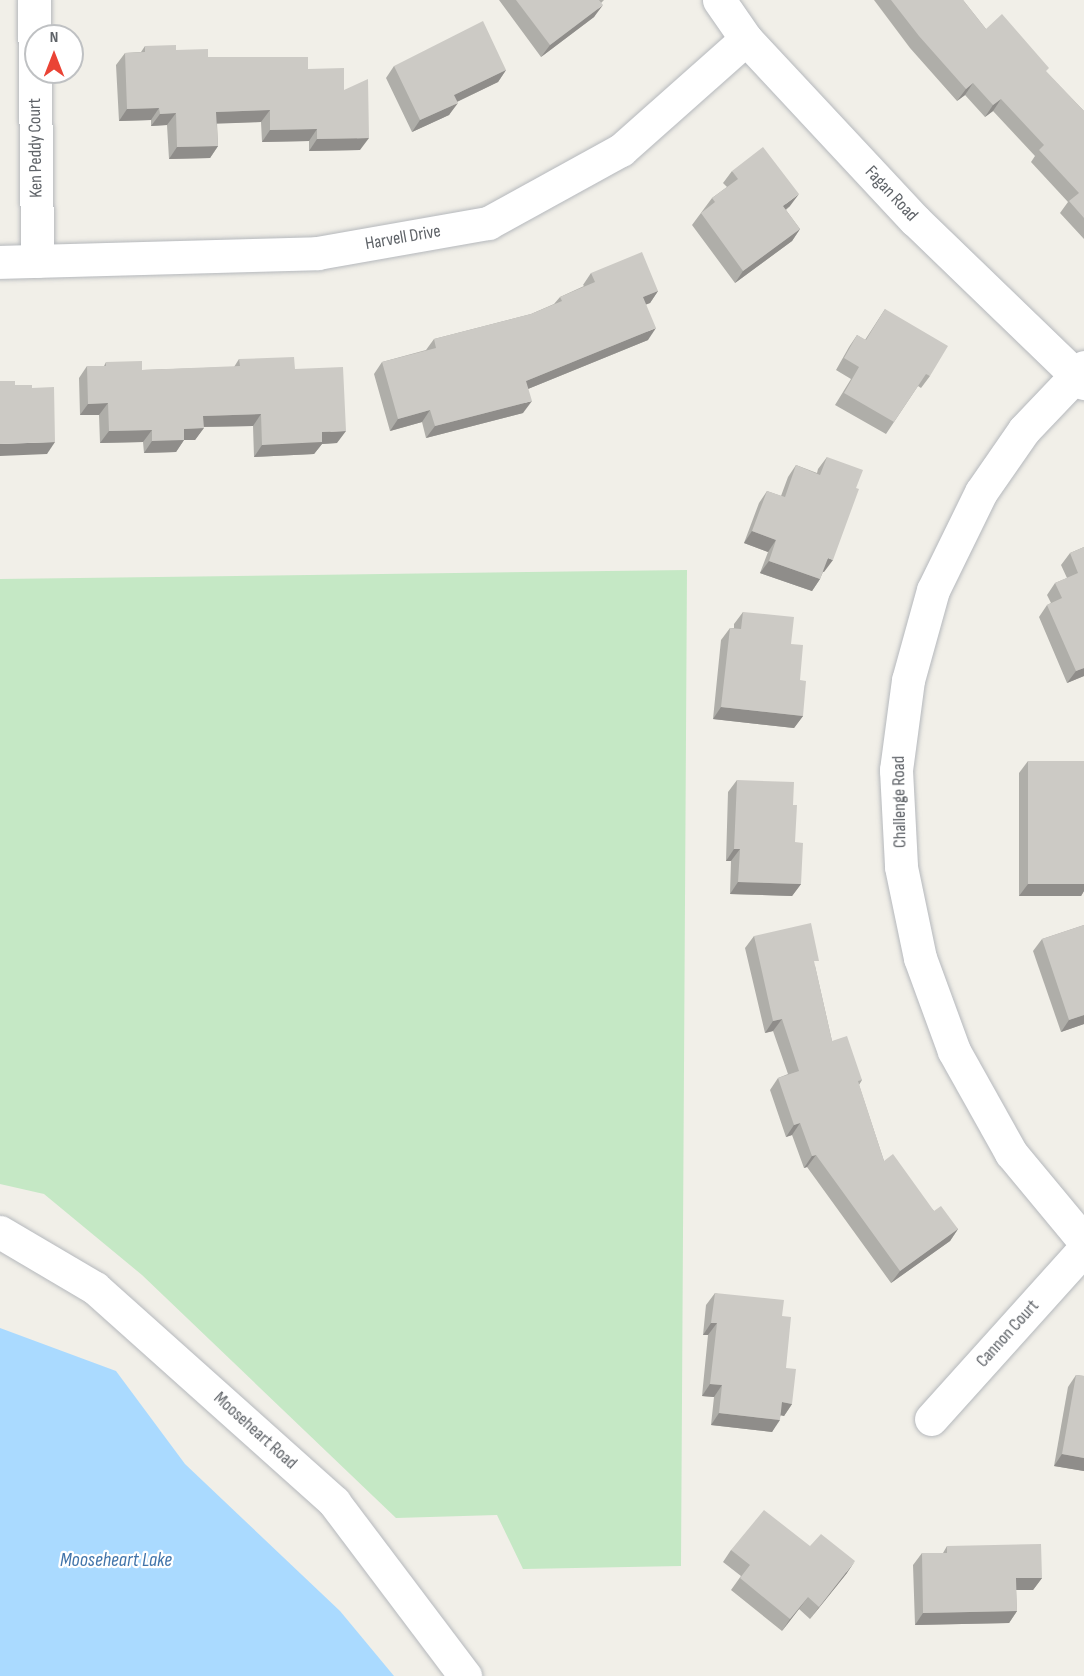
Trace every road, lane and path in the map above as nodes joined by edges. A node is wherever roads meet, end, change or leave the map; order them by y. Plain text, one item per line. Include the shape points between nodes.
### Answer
1 (34, 0) edge
2 (719, 0) edge
3 (746, 39) junction
4 (37, 261) junction
5 (0, 262) edge
6 (1081, 375) edge
7 (0, 1232) edge
8 (1084, 1241) edge
9 (1084, 1249) edge
10 (931, 1419) dead end
11 (465, 1676) edge

1 - 4 street, Ken Peddy Court
2 - 3 street, Fagan Road
3 - 4 street, Harvell Drive via 621,150 488,224 318,253
3 - 6 street, Fagan Road via 915,220
4 - 5 street, Harvell Drive
6 - 8 street, Challenge Road via 1024,430 981,492 933,590 908,680 896,770 901,867 920,958 954,1051 1011,1153
7 - 11 street, Mooseheart Road via 95,1288 334,1502
9 - 10 street, Cannon Court

